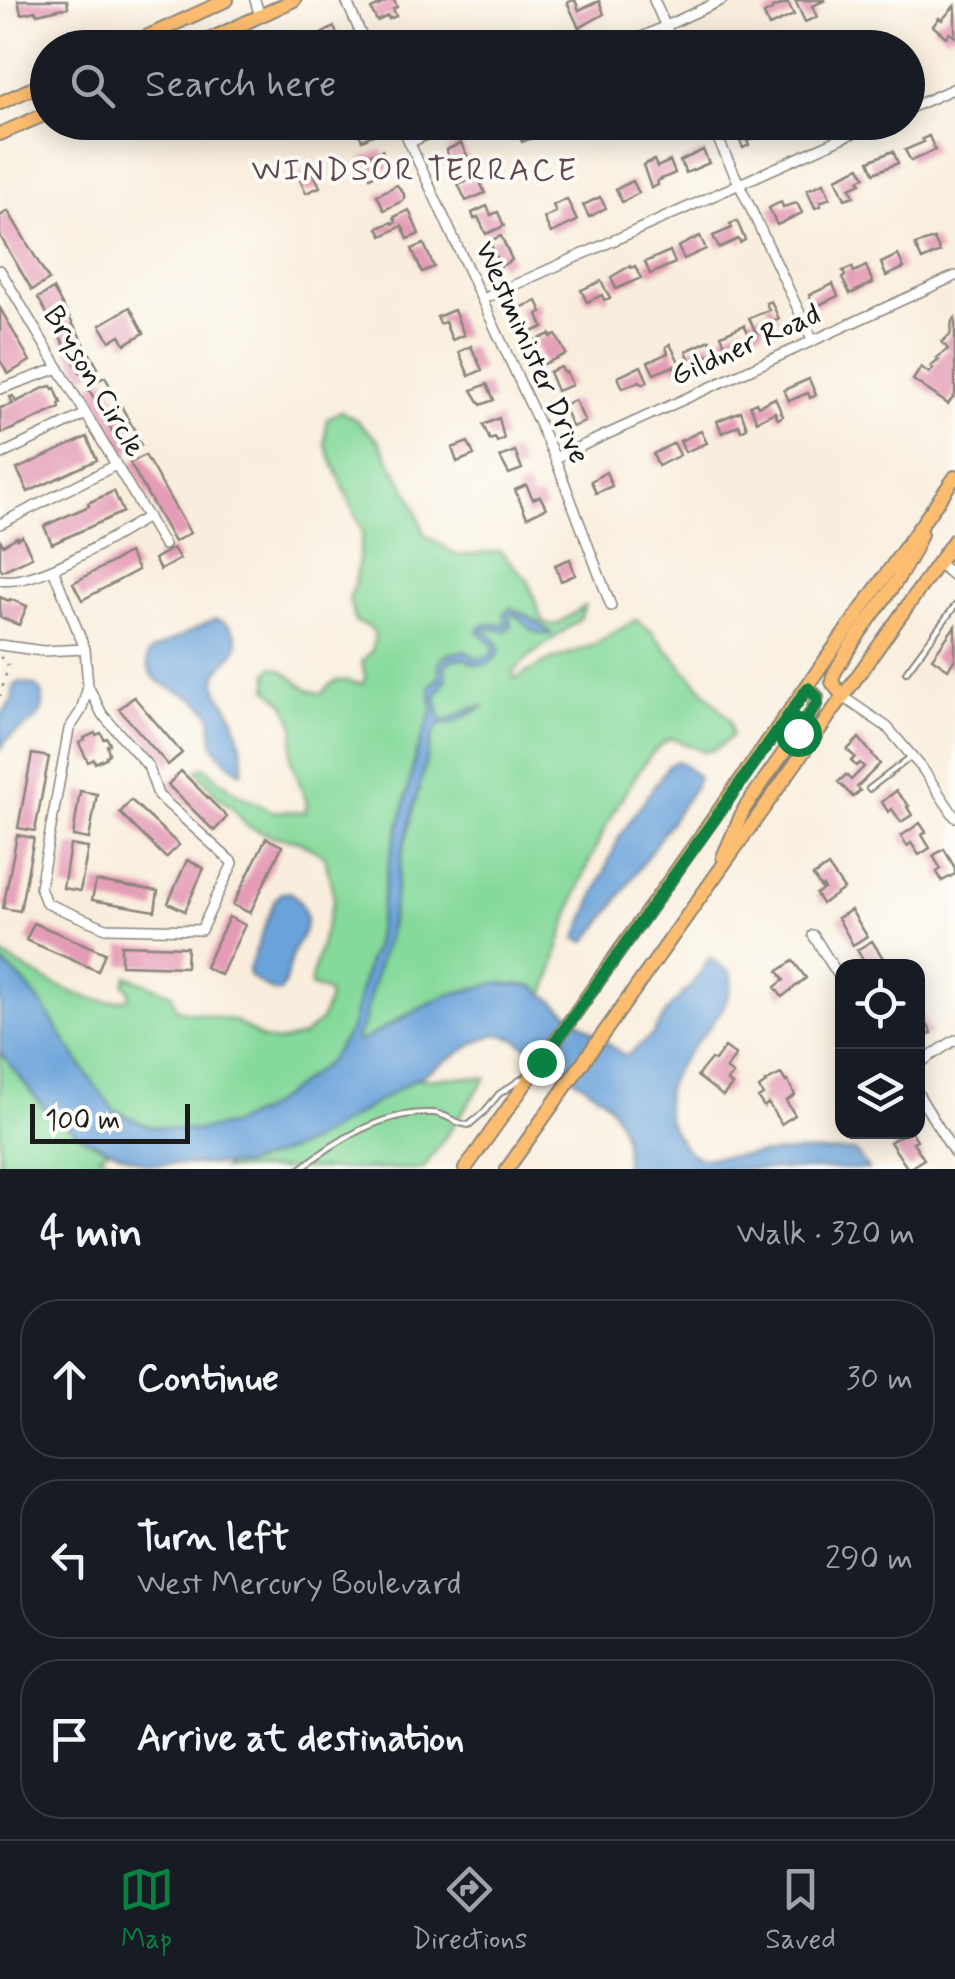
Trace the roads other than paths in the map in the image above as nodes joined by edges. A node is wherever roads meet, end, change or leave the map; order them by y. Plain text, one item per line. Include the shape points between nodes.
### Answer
1 (227, 0) edge
2 (255, 0) edge
3 (294, 0) edge
4 (346, 0) edge
5 (654, 0) edge
6 (722, 0) edge
7 (260, 16) junction
8 (666, 26) junction
9 (161, 30) edge
10 (230, 30) edge
11 (359, 30) edge
12 (657, 30) edge
13 (668, 30) edge
14 (955, 88) edge
15 (30, 90) edge
16 (925, 101) edge
17 (0, 103) edge
18 (30, 121) edge
19 (0, 134) edge
20 (408, 140) edge
21 (415, 140) edge
22 (718, 140) edge
23 (838, 140) edge
24 (409, 143) junction
25 (738, 185) junction
26 (0, 270) edge
27 (955, 276) edge
28 (483, 299) junction
29 (813, 341) junction
30 (58, 368) junction
31 (0, 389) edge
32 (86, 414) junction
33 (0, 455) edge
34 (555, 458) junction
35 (116, 465) junction
36 (955, 478) edge
37 (928, 515) junction
38 (148, 518) junction
39 (0, 524) edge
40 (955, 539) edge
41 (164, 545) dead end
42 (938, 564) junction
43 (54, 569) junction
44 (955, 577) edge
45 (0, 580) edge
46 (612, 606) dead end
47 (955, 606) edge
48 (0, 645) edge
49 (85, 649) junction
50 (906, 672) dead end
51 (88, 686) junction
52 (808, 688) junction
53 (843, 697) junction
54 (912, 756) junction
55 (869, 789) dead end
56 (955, 817) edge
57 (717, 873) junction
58 (813, 935) dead end
59 (835, 970) edge
60 (955, 1040) edge
61 (925, 1059) edge
62 (538, 1066) junction
63 (925, 1105) edge
64 (955, 1154) edge
65 (300, 1169) edge
66 (465, 1169) edge
67 (507, 1169) edge

1 - 9 main road
2 - 7 street
3 - 7 main road
4 - 11 street
5 - 8 street
6 - 8 street
7 - 10 main road
8 - 12 street
8 - 13 street
14 - 16 street
15 - 17 main road
18 - 19 main road
20 - 24 street, Westminister Drive
21 - 24 street
22 - 25 street
23 - 25 street
24 - 28 street, Westminister Drive
25 - 28 street
25 - 29 street
26 - 30 street, Bryson Circle
27 - 29 street, Gildner Road
28 - 34 street, Westminister Drive
29 - 34 street, Gildner Road
30 - 31 street
30 - 32 street, Bryson Circle
32 - 33 street
32 - 35 street, Bryson Circle
34 - 46 street, Westminister Drive
35 - 38 street, Bryson Circle
35 - 39 street
36 - 37 main road
37 - 52 main road
37 - 53 main road via 896,585 832,676
38 - 41 street, Bryson Circle
38 - 43 street
40 - 42 main road
42 - 44 street
42 - 53 main road
43 - 45 street
43 - 49 street
47 - 50 lane
48 - 49 street
49 - 51 street
51 - 51 street via 102,714 148,766 158,795 232,862 202,930 106,928 46,904 40,887 68,729
52 - 57 main road via 817,697 814,710 744,809
52 - 62 main road
53 - 54 street via 888,727
53 - 57 main road
54 - 55 lane
54 - 56 street
57 - 67 main road
58 - 59 street
60 - 61 street
62 - 65 lane via 469,1124 432,1113 399,1116 356,1132
62 - 66 main road
63 - 64 street

